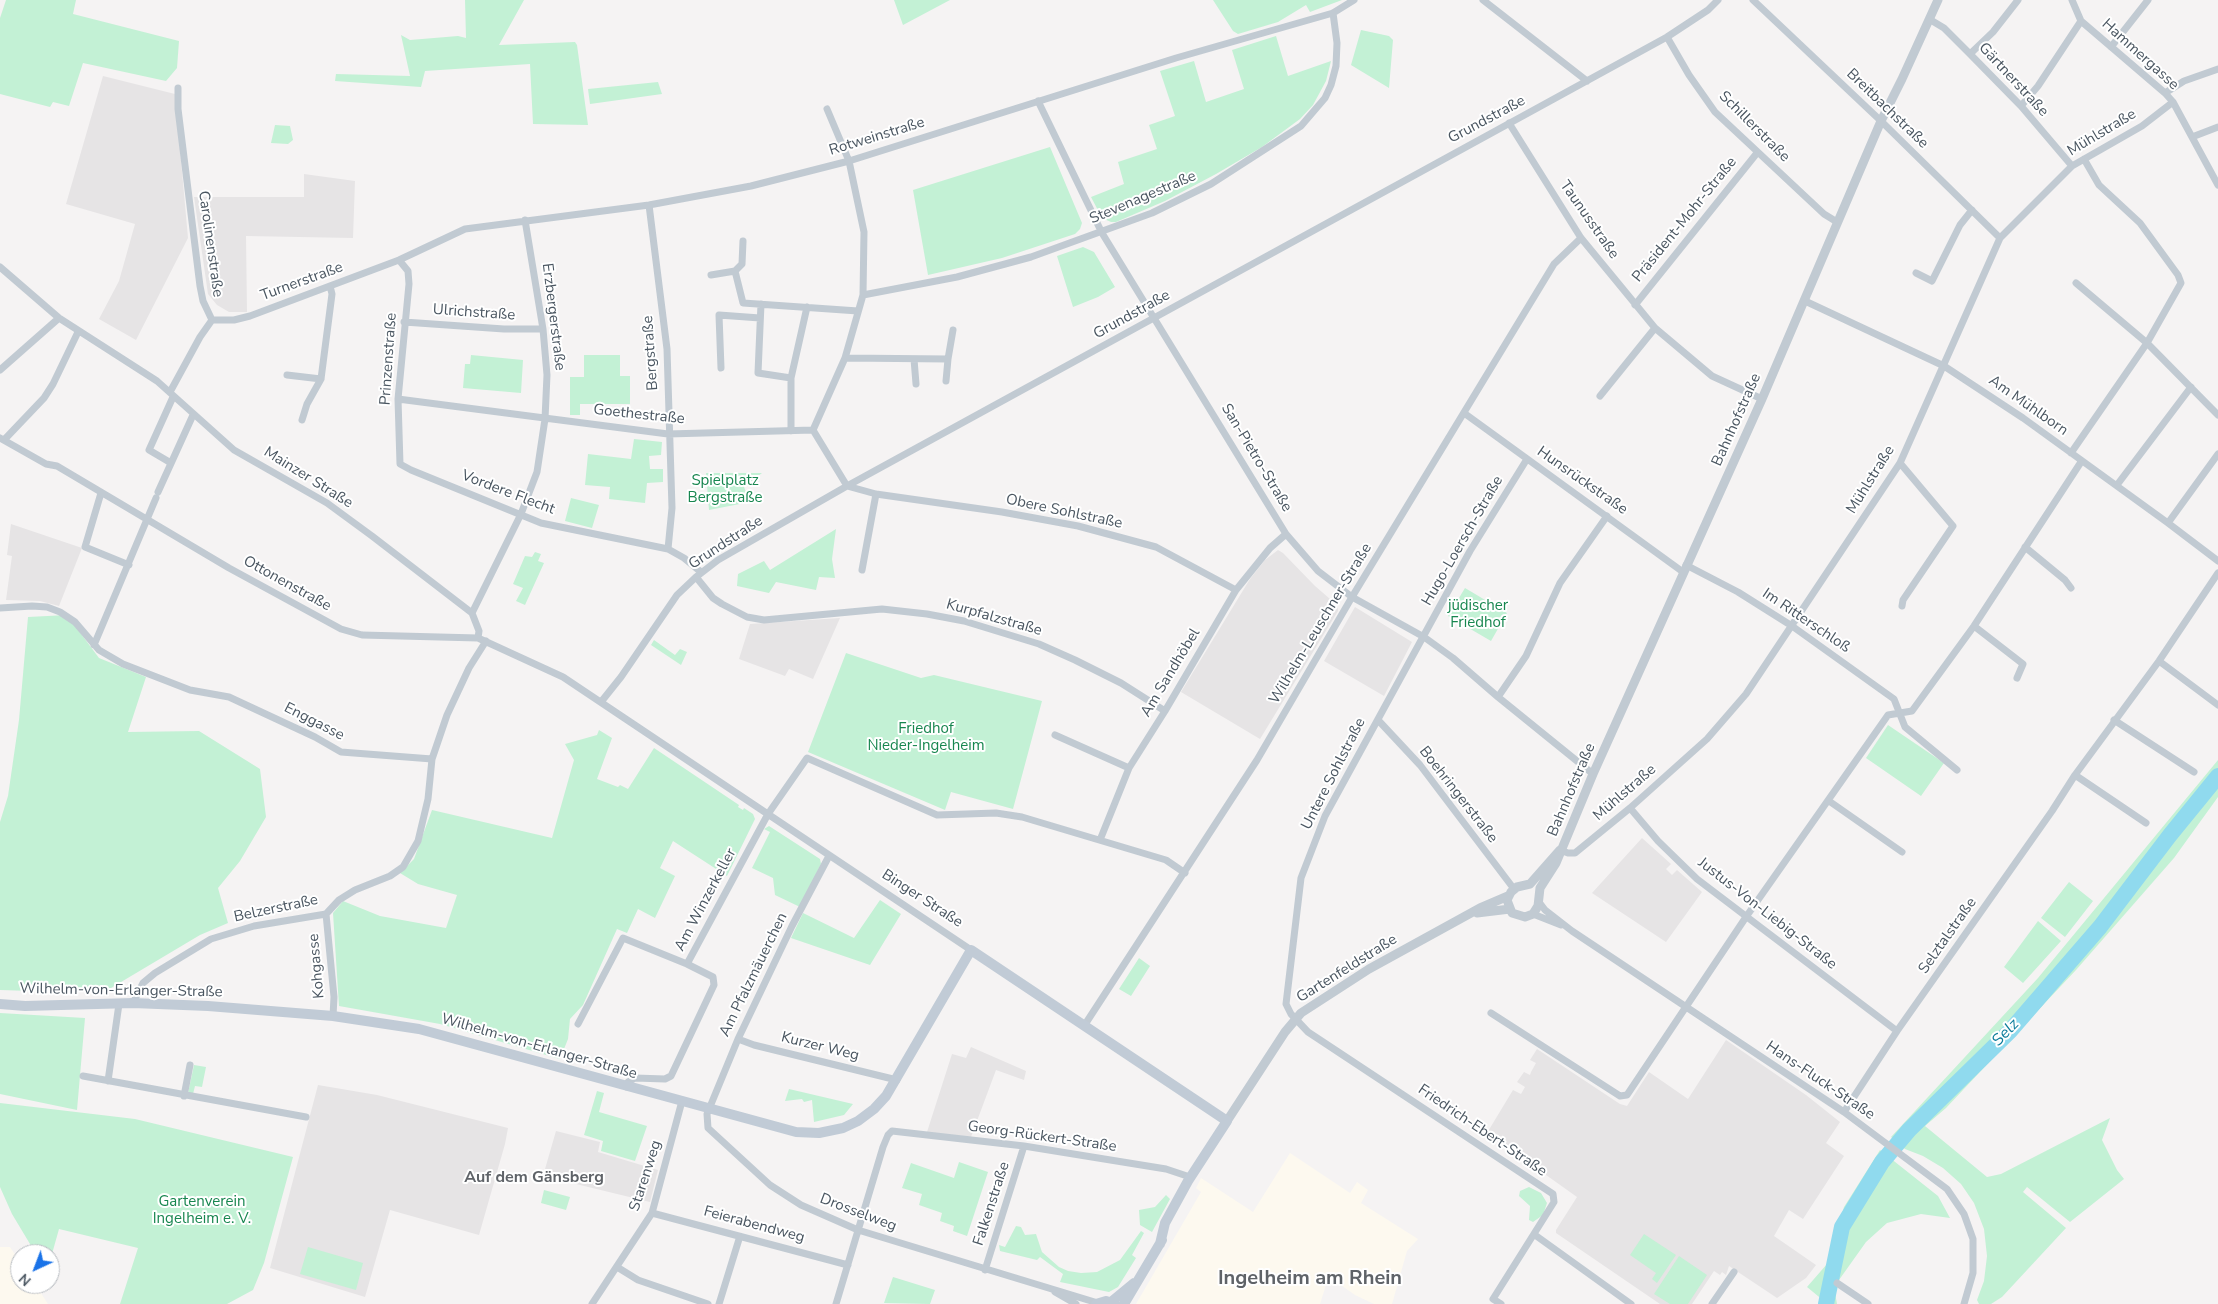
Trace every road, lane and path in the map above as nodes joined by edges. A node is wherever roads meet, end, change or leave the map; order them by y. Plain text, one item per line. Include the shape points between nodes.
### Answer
1 (1354, 0) edge
2 (1483, 0) edge
3 (1718, 0) edge
4 (1753, 0) edge
5 (1937, 0) edge
6 (2018, 0) edge
7 (2072, 0) edge
8 (2148, 0) edge
9 (1333, 13) junction
10 (1929, 19) junction
11 (2081, 21) junction
12 (1667, 37) junction
13 (2111, 47) junction
14 (1970, 54) junction
15 (2218, 69) edge
16 (1587, 81) junction
17 (178, 88) dead end
18 (2165, 93) junction
19 (1038, 101) junction
20 (2173, 102) junction
21 (2021, 106) junction
22 (827, 109) dead end
23 (1881, 121) junction
24 (1509, 123) junction
25 (2218, 127) edge
26 (2192, 137) junction
27 (1757, 153) junction
28 (2084, 159) junction
29 (849, 161) junction
30 (2072, 166) junction
31 (2218, 185) edge
32 (649, 205) junction
33 (1972, 210) junction
34 (525, 220) junction
35 (1837, 222) junction
36 (1102, 232) junction
37 (1581, 238) junction
38 (2000, 238) junction
39 (742, 241) dead end
40 (399, 260) junction
41 (0, 267) edge
42 (735, 271) junction
43 (1916, 273) dead end
44 (711, 276) dead end
45 (2076, 283) dead end
46 (330, 286) junction
47 (863, 295) junction
48 (1805, 301) junction
49 (761, 304) junction
50 (1635, 305) junction
51 (807, 308) junction
52 (858, 311) junction
53 (1155, 317) junction
54 (59, 318) junction
55 (760, 318) junction
56 (212, 320) junction
57 (404, 322) junction
58 (1655, 328) junction
59 (543, 329) junction
60 (953, 330) dead end
61 (78, 332) junction
62 (2148, 343) junction
63 (845, 358) junction
64 (914, 359) junction
65 (948, 359) junction
66 (1944, 366) junction
67 (720, 368) dead end
68 (0, 370) edge
69 (288, 375) dead end
70 (791, 378) junction
71 (321, 379) junction
72 (946, 381) dead end
73 (916, 384) dead end
74 (2191, 387) junction
75 (171, 395) junction
76 (1600, 396) dead end
77 (1762, 399) junction
78 (398, 400) junction
79 (1464, 413) junction
80 (193, 415) junction
81 (2218, 415) edge
82 (545, 419) junction
83 (302, 420) dead end
84 (813, 430) junction
85 (791, 431) junction
86 (668, 434) junction
87 (2, 439) edge
88 (2071, 453) junction
89 (2218, 454) edge
90 (1527, 459) junction
91 (2081, 462) junction
92 (171, 463) junction
93 (1900, 463) junction
94 (400, 464) joint
95 (847, 486) junction
96 (2116, 486) junction
97 (101, 493) junction
98 (876, 494) junction
99 (521, 514) junction
100 (1607, 516) junction
101 (147, 519) junction
102 (2168, 523) junction
103 (1286, 534) junction
104 (2025, 547) junction
105 (668, 549) junction
106 (2218, 561) edge
107 (129, 565) junction
108 (1684, 568) junction
109 (862, 570) dead end
110 (2218, 573) edge
111 (698, 574) junction
112 (2071, 588) dead end
113 (1236, 590) junction
114 (1352, 597) junction
115 (1902, 606) dead end
116 (0, 608) edge
117 (472, 613) junction
118 (1792, 626) junction
119 (1974, 626) junction
120 (1424, 637) junction
121 (478, 638) junction
122 (486, 641) junction
123 (94, 645) junction
124 (2159, 660) junction
125 (2017, 678) dead end
126 (1498, 697) junction
127 (601, 702) junction
128 (2218, 705) edge
129 (1165, 711) junction
130 (1900, 713) junction
131 (1378, 720) junction
132 (2114, 720) junction
133 (1055, 735) dead end
134 (432, 760) junction
135 (1129, 768) junction
136 (1957, 770) dead end
137 (2194, 772) dead end
138 (1593, 774) junction
139 (2074, 775) junction
140 (1829, 801) junction
141 (1630, 808) junction
142 (768, 814) junction
143 (2146, 824) dead end
144 (1100, 840) junction
145 (1560, 850) junction
146 (1902, 852) dead end
147 (830, 856) junction
148 (1185, 873) junction
149 (1525, 886) junction
150 (1511, 892) junction
151 (1539, 899) junction
152 (1510, 909) junction
153 (326, 914) junction
154 (1533, 914) junction
155 (1469, 915) junction
156 (1746, 918) junction
157 (1572, 931) junction
158 (971, 950) junction
159 (687, 964) junction
160 (133, 1003) junction
161 (0, 1004) edge
162 (119, 1004) junction
163 (1685, 1007) junction
164 (1491, 1013) dead end
165 (333, 1016) junction
166 (1296, 1019) junction
167 (578, 1024) dead end
168 (1084, 1026) junction
169 (1897, 1032) junction
170 (738, 1039) junction
171 (190, 1065) dead end
172 (83, 1076) dead end
173 (897, 1080) junction
174 (108, 1081) junction
175 (627, 1087) junction
176 (184, 1096) junction
177 (682, 1101) junction
178 (709, 1109) junction
179 (1844, 1112) junction
180 (306, 1118) dead end
181 (1227, 1121) junction
182 (1024, 1146) junction
183 (1190, 1177) junction
184 (652, 1213) junction
185 (858, 1230) junction
186 (1535, 1235) junction
187 (740, 1236) junction
188 (848, 1265) junction
189 (617, 1267) junction
190 (986, 1270) junction
191 (1734, 1272) dead end
192 (1140, 1277) junction
193 (1837, 1283) dead end
194 (1042, 1285) junction
195 (1097, 1303) edge
196 (1113, 1303) edge
197 (592, 1304) edge
198 (708, 1304) edge
199 (719, 1304) edge
200 (836, 1304) edge
201 (1076, 1304) edge
202 (1124, 1304) edge
203 (1501, 1304) edge
204 (1631, 1304) edge
205 (1712, 1304) edge
206 (1868, 1304) edge
207 (1964, 1304) edge

1 - 9 street, Rotweinstraße
2 - 16 street
3 - 12 street, Grundstraße
4 - 23 street, Breitbachstraße
5 - 10 street, Bahnhofstraße
6 - 14 street via 1993,32
7 - 11 street, Hammergasse
8 - 13 street
9 - 19 street, Rotweinstraße
9 - 36 street, Stevenagestraße via 1337,43 1331,85 1314,113 1301,126 1181,200
10 - 14 street, Gärtnerstraße via 1944,28
10 - 23 street, Bahnhofstraße
11 - 13 street, Hammergasse
11 - 21 street
12 - 16 street, Grundstraße
12 - 27 street, Schillerstraße via 1715,112
13 - 18 street, Hammergasse
14 - 21 street, Gärtnerstraße
15 - 18 street via 2184,81
16 - 24 street, Grundstraße
17 - 56 street, Carolinenstraße via 200,286
18 - 20 street, Hammergasse
19 - 29 street, Rotweinstraße
19 - 36 street, San-Pietro-Straße
20 - 26 street, Hammergasse
20 - 28 street, Mühlstraße via 2142,126
21 - 30 street, Gärtnerstraße
22 - 29 street
23 - 33 street, Breitbachstraße
23 - 35 street, Bahnhofstraße
24 - 37 street, Taunusstraße
24 - 53 street, Grundstraße
25 - 26 street
26 - 31 street, Hammergasse
27 - 35 street, Schillerstraße
27 - 50 street, Präsident-Mohr-Straße
28 - 30 street, Mühlstraße
28 - 62 street via 2100,185 2140,223 2181,283
29 - 32 street, Rotweinstraße via 751,186
29 - 47 street via 864,232
30 - 38 street, Mühlstraße
32 - 34 street, Rotweinstraße
32 - 86 street, Bergstraße via 666,349
33 - 38 street, Breitbachstraße
33 - 43 street via 1960,225 1932,281
34 - 40 street, Rotweinstraße via 465,229
34 - 59 street, Erzbergerstraße
35 - 48 street, Bahnhofstraße
36 - 47 street, Stevenagestraße via 957,277
36 - 53 street, San-Pietro-Straße
37 - 50 street, Taunusstraße
37 - 79 street, Wilhelm-Leuschner-Straße via 1554,264
38 - 66 street, Mühlstraße
39 - 42 street via 742,264
40 - 46 street, Turnerstraße
40 - 57 street, Prinzenstraße via 408,271
41 - 54 street, Mainzer Straße
42 - 44 street
42 - 49 street via 743,303
45 - 62 street
46 - 56 street, Turnerstraße via 250,316
46 - 71 street via 332,294
47 - 52 street
48 - 66 street, Am Mühlborn
48 - 77 street, Bahnhofstraße
49 - 51 street
49 - 55 street
50 - 58 street, Taunusstraße
51 - 52 street
51 - 70 street
52 - 63 street
53 - 95 street, Grundstraße
53 - 103 street, San-Pietro-Straße
54 - 61 street, Mainzer Straße
54 - 68 street
55 - 67 street via 719,315
55 - 70 street via 758,373
56 - 75 street, Carolinenstraße
57 - 59 street, Ulrichstraße
57 - 78 street, Prinzenstraße
58 - 76 street
58 - 77 street, Taunusstraße via 1712,376
59 - 82 street, Erzbergerstraße via 547,375
60 - 65 street
61 - 75 street, Mainzer Straße via 137,368
61 - 87 street via 44,398
62 - 74 street
62 - 88 street
63 - 64 street
63 - 84 street
64 - 65 street
64 - 73 street
65 - 72 street
66 - 88 street, Am Mühlborn
66 - 93 street, Mühlstraße
69 - 71 street
70 - 85 street
71 - 83 street
74 - 81 street
74 - 96 street
75 - 80 street, Mainzer Straße
75 - 92 street, Carolinenstraße via 149,450
77 - 108 street, Bahnhofstraße
78 - 82 street, Goethestraße
78 - 94 street, Prinzenstraße
79 - 90 street, Hunsrückstraße
79 - 114 street, Wilhelm-Leuschner-Straße
80 - 92 street
80 - 117 street, Mainzer Straße via 234,450 327,503
82 - 86 street, Goethestraße
82 - 99 street, Erzbergerstraße via 537,472
84 - 85 street, Goethestraße
84 - 95 street
85 - 86 street, Goethestraße
86 - 105 street, Bergstraße via 672,508
87 - 97 street, Ottonenstraße via 46,464 57,466
88 - 91 street, Am Mühlborn
89 - 102 street
90 - 100 street, Hunsrückstraße
90 - 120 street, Hugo-Loersch-Straße via 1470,551
91 - 96 street, Am Mühlborn
91 - 104 street
92 - 101 street
93 - 115 street via 1953,526
93 - 118 street, Mühlstraße
94 - 99 street, Vordere Flecht
95 - 98 street, Obere Sohlstraße
95 - 111 street, Grundstraße
96 - 102 street, Am Mühlborn
97 - 101 street, Ottonenstraße
97 - 107 street via 85,547
98 - 109 street
98 - 113 street, Obere Sohlstraße via 1078,526 1156,547
99 - 105 street, Vordere Flecht via 560,528
99 - 117 street, Erzbergerstraße
100 - 108 street, Hunsrückstraße
100 - 126 street via 1560,583 1526,656
101 - 107 street
101 - 121 street, Ottonenstraße via 341,629 362,635
102 - 106 street, Am Mühlborn
103 - 113 street, Am Sandhöbel via 1270,548
103 - 114 street, San-Pietro-Straße via 1318,571
104 - 112 street
104 - 119 street
105 - 111 street via 684,558
107 - 123 street
108 - 118 street, Im Ritterschloß via 1738,592
108 - 138 street, Bahnhofstraße
110 - 124 street, Selztalstraße
111 - 127 street, Grundstraße via 677,595
111 - 129 street, Kurpfalzstraße via 713,598 747,616 764,620 882,609 964,621 1039,644 1076,660
113 - 129 street, Am Sandhöbel
114 - 120 street, San-Pietro-Straße
114 - 148 street, Wilhelm-Leuschner-Straße via 1257,760
116 - 123 street, Enggasse via 47,607 60,612 75,622
117 - 121 street via 479,630
118 - 130 street, Im Ritterschloß via 1894,699
118 - 141 street, Mühlstraße via 1746,694 1707,739
119 - 125 street via 2023,664
119 - 130 street via 1912,711
120 - 126 street, San-Pietro-Straße
120 - 131 street, Untere Sohlstraße
121 - 122 street
122 - 127 street via 563,677
122 - 134 street, Belzerstraße via 447,714
123 - 134 street, Enggasse via 123,664 151,676 190,690 237,700 341,752
124 - 128 street
124 - 132 street, Selztalstraße
126 - 138 street, San-Pietro-Straße
127 - 142 street, Binger Straße
129 - 135 street, Am Sandhöbel
130 - 136 street, Im Ritterschloß via 1905,727
130 - 140 street via 1888,715
131 - 150 street, Boehringerstraße via 1420,765
131 - 166 street, Untere Sohlstraße via 1325,816 1300,878 1286,1004
132 - 137 street
132 - 139 street, Selztalstraße
133 - 135 street
134 - 153 street, Belzerstraße via 428,799 418,841 408,861 398,872 339,900
135 - 144 street, Am Sandhöbel
138 - 145 street, Bahnhofstraße
139 - 143 street
139 - 169 street, Selztalstraße
140 - 146 street
140 - 156 street
141 - 145 street, Mühlstraße via 1581,849 1571,854
141 - 156 street, Justus-Von-Liebig-Straße via 1697,879
142 - 144 street, Am Winzerkeller via 807,758 937,815 1005,815
142 - 147 street, Binger Straße
142 - 159 street, Am Winzerkeller
144 - 148 street via 1166,860
145 - 149 street, Bahnhofstraße
145 - 151 street, Bahnhofstraße via 1556,863 1540,888
147 - 158 street, Binger Straße
147 - 170 street, Am Pfalzmäuerchen via 792,926
148 - 168 street, Wilhelm-Leuschner-Straße
149 - 150 street, Bahnhofstraße
149 - 151 street via 1533,889
150 - 152 street
150 - 155 street, Gartenfeldstraße
151 - 154 street, Bahnhofstraße
151 - 157 street, Hans-Fluck-Straße via 1545,910
152 - 154 street via 1521,917
152 - 155 street, Gartenfeldstraße
153 - 160 street, Belzerstraße via 254,926 211,940 155,973 143,983
153 - 165 street, Kohgasse
154 - 157 street, Hans-Fluck-Straße
155 - 166 street, Gartenfeldstraße via 1369,969 1307,1008
156 - 163 street
156 - 169 street, Justus-Von-Liebig-Straße
157 - 163 street, Hans-Fluck-Straße
158 - 168 main road, Binger Straße
158 - 173 main road, Wilhelm-von-Erlanger-Straße
159 - 167 street, Am Winzerkeller via 623,938
159 - 175 street via 710,975 714,985 671,1076 665,1079 635,1078 628,1082
160 - 162 main road, Wilhelm-von-Erlanger-Straße
160 - 165 main road, Wilhelm-von-Erlanger-Straße
161 - 162 main road, Wilhelm-von-Erlanger-Straße
162 - 174 street
163 - 164 street via 1624,1097
163 - 179 street, Hans-Fluck-Straße
165 - 175 main road, Wilhelm-von-Erlanger-Straße via 419,1029
166 - 181 street, Gartenfeldstraße
166 - 186 street, Friedrich-Ebert-Straße via 1308,1032 1553,1194 1554,1202
168 - 181 main road, Binger Straße
169 - 179 street, Selztalstraße
170 - 173 street, Kurzer Weg via 754,1046
170 - 178 street, Am Pfalzmäuerchen
171 - 176 street
172 - 174 street
173 - 178 main road, Wilhelm-von-Erlanger-Straße via 874,1110 858,1121 831,1131 796,1132
174 - 176 street
175 - 177 main road, Wilhelm-von-Erlanger-Straße
176 - 180 street
177 - 178 main road, Wilhelm-von-Erlanger-Straße
177 - 184 street, Starenweg
178 - 185 street, Drosselweg via 706,1121 711,1132 770,1185 801,1205
179 - 207 street, Hans-Fluck-Straße via 1947,1189 1964,1214 1970,1226 1975,1257
181 - 183 main road
182 - 183 street, Georg-Rückert-Straße via 1166,1169
182 - 185 street, Georg-Rückert-Straße via 890,1132
182 - 190 street, Falkenstraße
183 - 192 main road via 1165,1223 1160,1244
184 - 187 street, Feierabendweg
184 - 189 street, Starenweg
185 - 188 street
185 - 190 street, Drosselweg
186 - 203 street, Friedrich-Ebert-Straße via 1493,1299
186 - 204 street
187 - 188 street, Feierabendweg
187 - 199 street
188 - 200 street
189 - 197 street, Starenweg
189 - 198 street via 638,1280
190 - 194 street, Drosselweg
191 - 205 street
192 - 196 main road
192 - 202 main road
193 - 206 street
194 - 195 street, Drosselweg
194 - 201 street, Drosselweg
195 - 196 main road

